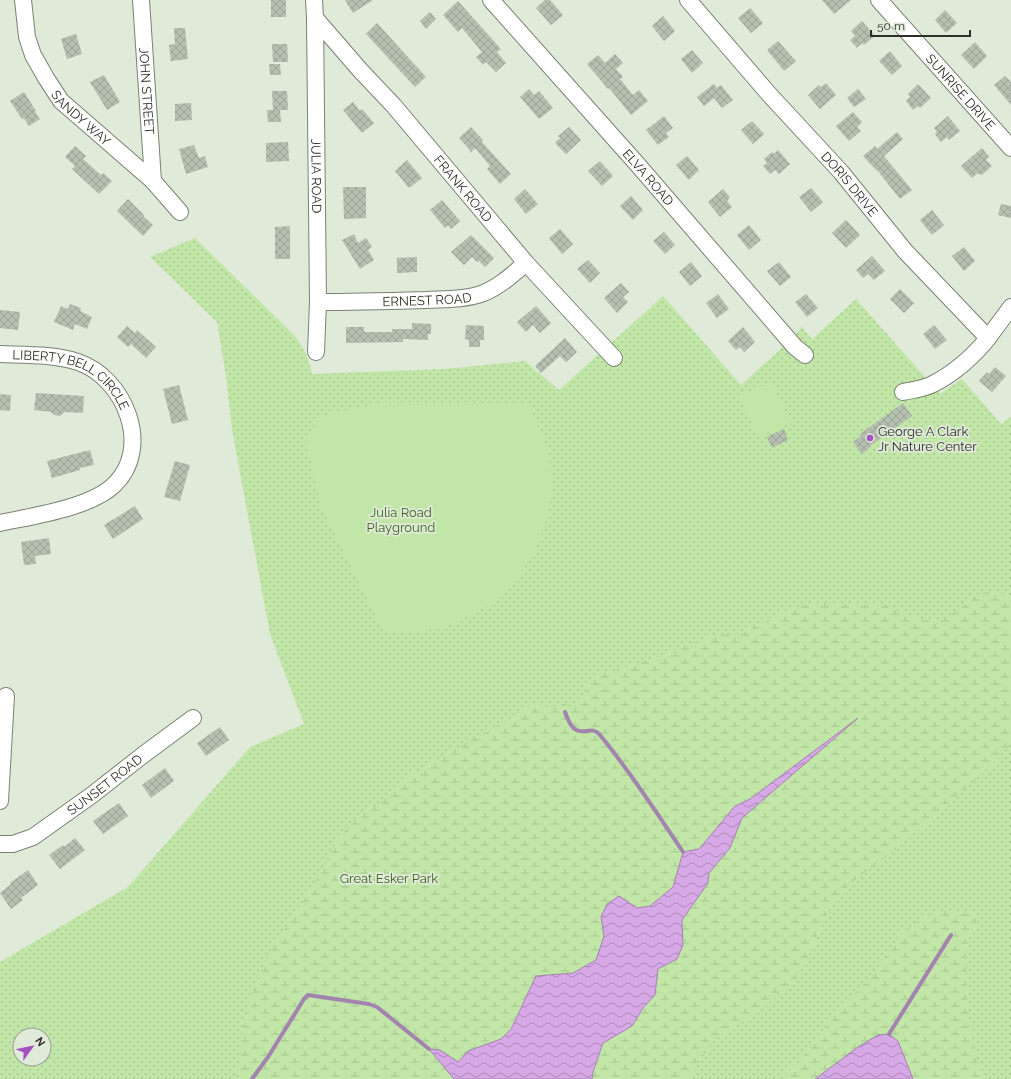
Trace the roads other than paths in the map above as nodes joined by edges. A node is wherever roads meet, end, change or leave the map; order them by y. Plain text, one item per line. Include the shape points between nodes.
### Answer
1 (23, 0) edge
2 (141, 0) edge
3 (314, 0) edge
4 (491, 0) edge
5 (688, 0) edge
6 (879, 0) edge
7 (315, 18) junction
8 (1011, 148) edge
9 (154, 181) junction
10 (180, 212) dead end
11 (526, 263) junction
12 (318, 302) junction
13 (1011, 307) edge
14 (988, 338) junction
15 (316, 352) dead end
16 (0, 354) edge
17 (805, 355) dead end
18 (614, 358) dead end
19 (903, 392) dead end
20 (0, 523) edge
21 (6, 696) dead end
22 (193, 718) dead end
23 (0, 801) edge
24 (6, 844) edge

1 - 9 street, SANDY WAY via 27,37 33,55 61,101
2 - 9 street, JOHN STREET
3 - 7 street, JULIA ROAD
4 - 17 street, ELVA ROAD via 795,347
5 - 14 street, DORIS DRIVE via 768,93 841,172 905,251
6 - 8 street, SUNRISE DRIVE
7 - 11 street, FRANK ROAD via 394,106
7 - 12 street, JULIA ROAD
9 - 10 street, SANDY WAY
11 - 12 street, ERNEST ROAD via 493,288 465,298
11 - 18 street, FRANK ROAD
12 - 15 street, JULIA ROAD
13 - 14 street
14 - 19 street via 970,359 931,385
16 - 20 street, LIBERTY BELL CIRCLE via 64,358 94,369 113,387 124,404 133,440 131,459 124,474 114,486 98,497 66,508
21 - 23 street
22 - 24 street, SUNSET ROAD via 32,837

